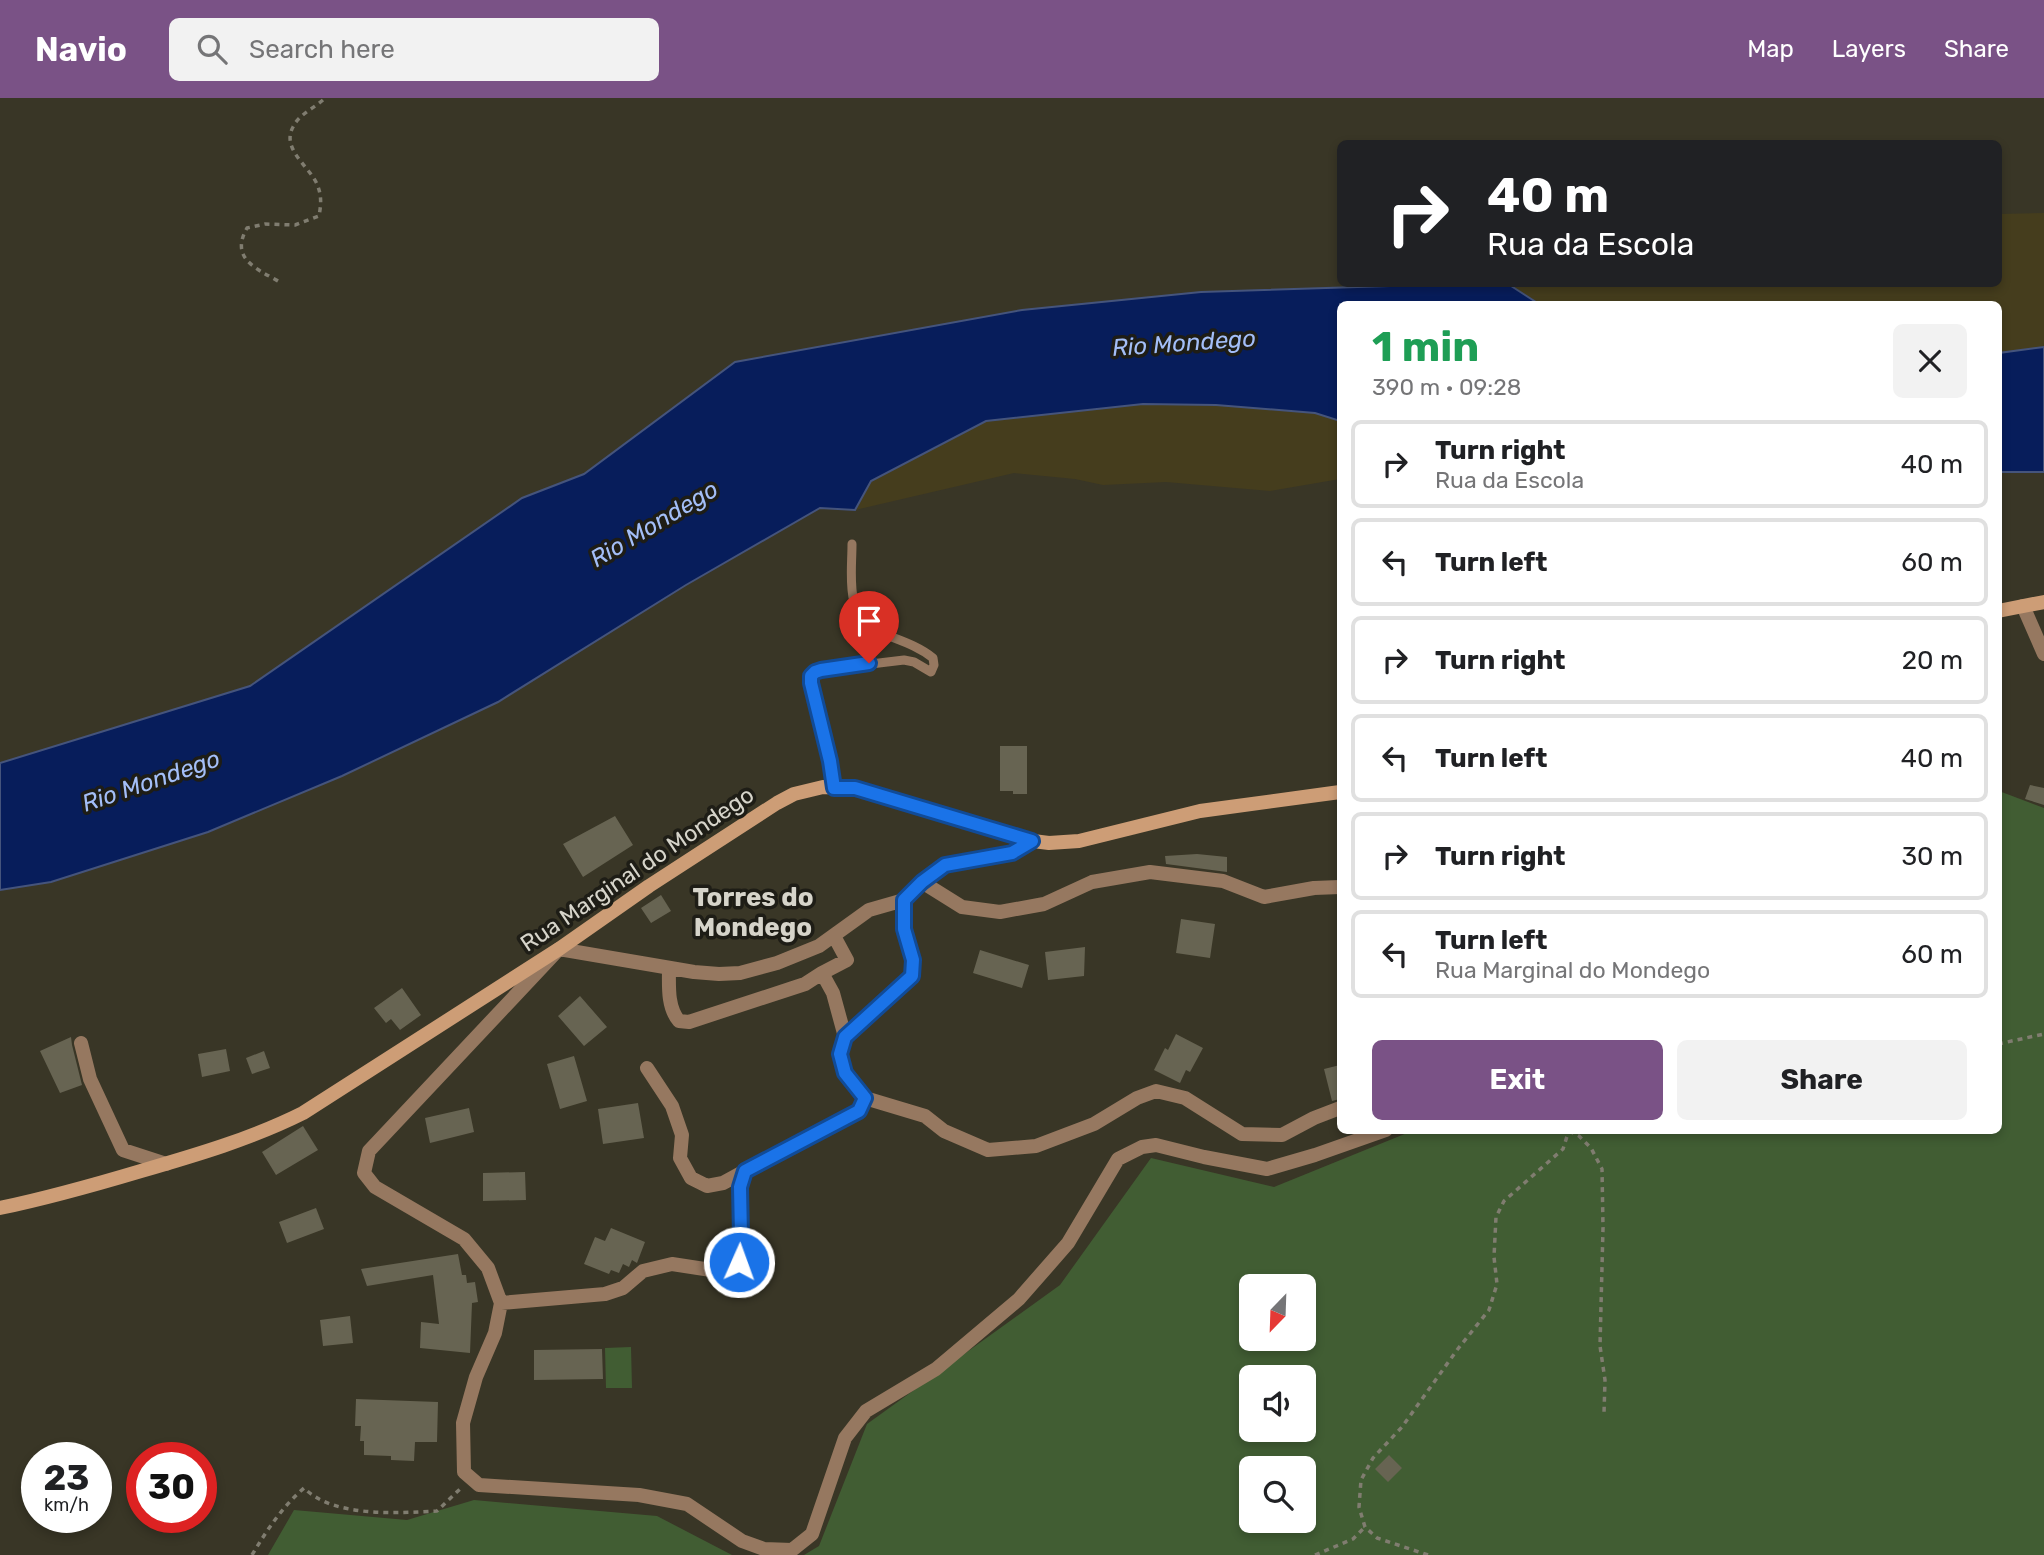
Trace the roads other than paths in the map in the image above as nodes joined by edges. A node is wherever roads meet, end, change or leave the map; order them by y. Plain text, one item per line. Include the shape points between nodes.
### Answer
1 (852, 544) dead end
2 (2044, 602) edge
3 (2023, 606) junction
4 (2002, 610) edge
5 (2044, 654) edge
6 (834, 788) junction
7 (1337, 792) edge
8 (1032, 841) junction
9 (922, 882) junction
10 (1337, 887) edge
11 (904, 900) junction
12 (834, 936) junction
13 (559, 949) junction
14 (669, 968) junction
15 (822, 973) junction
16 (845, 1037) junction
17 (81, 1043) dead end
18 (647, 1068) dead end
19 (865, 1098) junction
20 (1337, 1109) edge
21 (1375, 1134) edge
22 (166, 1164) junction
23 (745, 1171) junction
24 (0, 1208) edge
25 (501, 1303) junction

1 - 6 lane via 852,596 859,615 876,631 923,650 934,664 931,672 914,662 889,661 821,670 811,676
2 - 3 main road
3 - 4 main road
3 - 5 street
6 - 8 main road, Rua Marginal do Mondego via 855,788
6 - 13 main road, Rua Marginal do Mondego via 794,794 776,803
7 - 8 main road, Rua Marginal do Mondego via 1200,811 1079,841
8 - 9 street via 1012,853 945,865
9 - 10 street via 962,907 1000,912 1044,904 1092,882 1150,872 1223,881 1264,897
9 - 11 street
11 - 12 street via 869,910
11 - 16 street via 912,976
12 - 14 street via 813,949 749,972
12 - 15 street via 846,960
13 - 14 street
13 - 22 main road, Rua Marginal do Mondego via 303,1113 267,1131
13 - 25 street via 369,1151 364,1174 375,1187 464,1239 488,1268
14 - 15 street via 674,1013 685,1022 805,984
15 - 16 street via 833,993
16 - 19 street via 840,1054 845,1073
17 - 22 street via 90,1079 122,1150
18 - 23 street via 672,1106 682,1135 680,1158 691,1178 706,1186
19 - 20 street via 925,1116 944,1131 988,1150 1036,1146 1094,1124 1156,1091 1185,1098 1242,1134 1282,1135
19 - 23 street via 859,1111
21 - 25 street via 1267,1169 1156,1145 1118,1159 1068,1243 1018,1299 936,1369 866,1411 845,1438 812,1534 792,1550 764,1549 742,1541 687,1504 639,1495 479,1485 464,1472 463,1423
22 - 24 main road, Rua Marginal do Mondego
23 - 25 street via 740,1187 739,1262 730,1269 672,1264 643,1271 623,1288 605,1294

